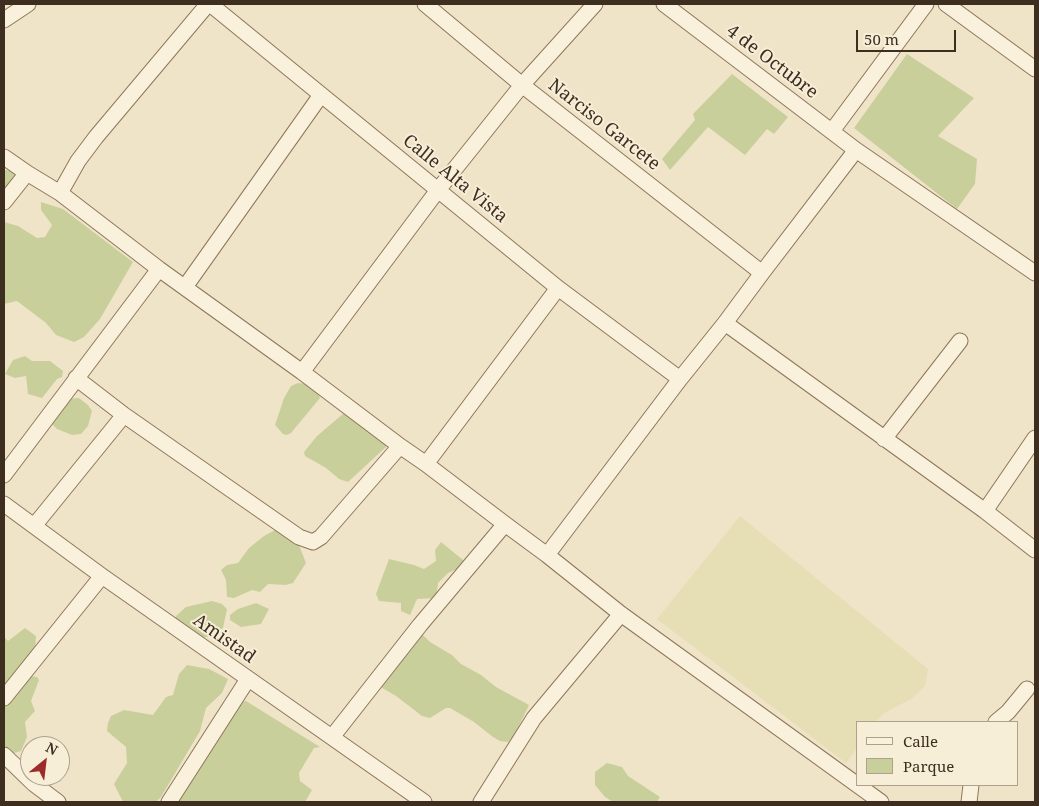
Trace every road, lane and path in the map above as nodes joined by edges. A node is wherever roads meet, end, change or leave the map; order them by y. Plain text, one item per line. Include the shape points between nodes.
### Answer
1 (28, 4) edge
2 (209, 4) edge
3 (425, 4) edge
4 (594, 4) edge
5 (664, 4) edge
6 (926, 4) edge
7 (946, 4) edge
8 (4, 20) edge
9 (1035, 69) edge
10 (522, 86) junction
11 (321, 95) junction
12 (832, 131) junction
13 (856, 150) junction
14 (4, 157) edge
15 (27, 173) junction
16 (438, 190) junction
17 (60, 193) junction
18 (4, 202) edge
19 (159, 269) junction
20 (762, 273) junction
21 (1035, 274) edge
22 (184, 287) junction
23 (558, 288) junction
24 (725, 323) junction
25 (960, 341) dead end
26 (302, 372) junction
27 (76, 378) junction
28 (680, 379) junction
29 (124, 415) junction
30 (1035, 438) edge
31 (884, 439) junction
32 (400, 446) junction
33 (426, 464) junction
34 (4, 475) edge
35 (4, 504) edge
36 (985, 511) junction
37 (505, 524) junction
38 (34, 526) junction
39 (1035, 550) edge
40 (547, 554) junction
41 (102, 576) junction
42 (622, 614) junction
43 (248, 679) junction
44 (1027, 689) dead end
45 (4, 698) edge
46 (997, 721) edge
47 (332, 737) junction
48 (4, 755) edge
49 (856, 784) edge
50 (859, 786) edge
51 (971, 786) edge
52 (415, 800) edge
53 (58, 802) edge
54 (169, 802) edge
55 (481, 802) edge
56 (881, 802) edge
57 (969, 802) edge

1 - 8 street
2 - 11 street, Calle Alta Vista
2 - 17 street via 96,136
3 - 10 street, Narciso Garcete
4 - 10 street
5 - 12 street, 4 de Octubre
6 - 12 street
7 - 9 street
10 - 16 street
10 - 20 street, Narciso Garcete
11 - 16 street, Calle Alta Vista
11 - 22 street
12 - 13 street, 4 de Octubre
13 - 20 street
13 - 21 street, 4 de Octubre
14 - 15 street
15 - 17 street
15 - 18 street
16 - 23 street, Calle Alta Vista
16 - 26 street
17 - 19 street
19 - 22 street
19 - 27 street
20 - 24 street
22 - 26 street
23 - 28 street, Calle Alta Vista
23 - 33 street
24 - 28 street
24 - 31 street
25 - 31 street
26 - 32 street
27 - 29 street
27 - 34 street
28 - 40 street
29 - 32 street via 300,537 313,542 321,537
29 - 38 street
30 - 36 street
31 - 36 street
32 - 33 street
33 - 37 street
35 - 38 street, Amistad
36 - 39 street
37 - 40 street
37 - 47 street
38 - 41 street, Amistad
40 - 42 street
41 - 43 street, Amistad
41 - 45 street
42 - 49 street
42 - 55 street via 534,718
43 - 47 street, Amistad
43 - 54 street
44 - 46 street
47 - 52 street, Amistad
48 - 53 street
50 - 56 street
51 - 57 street

